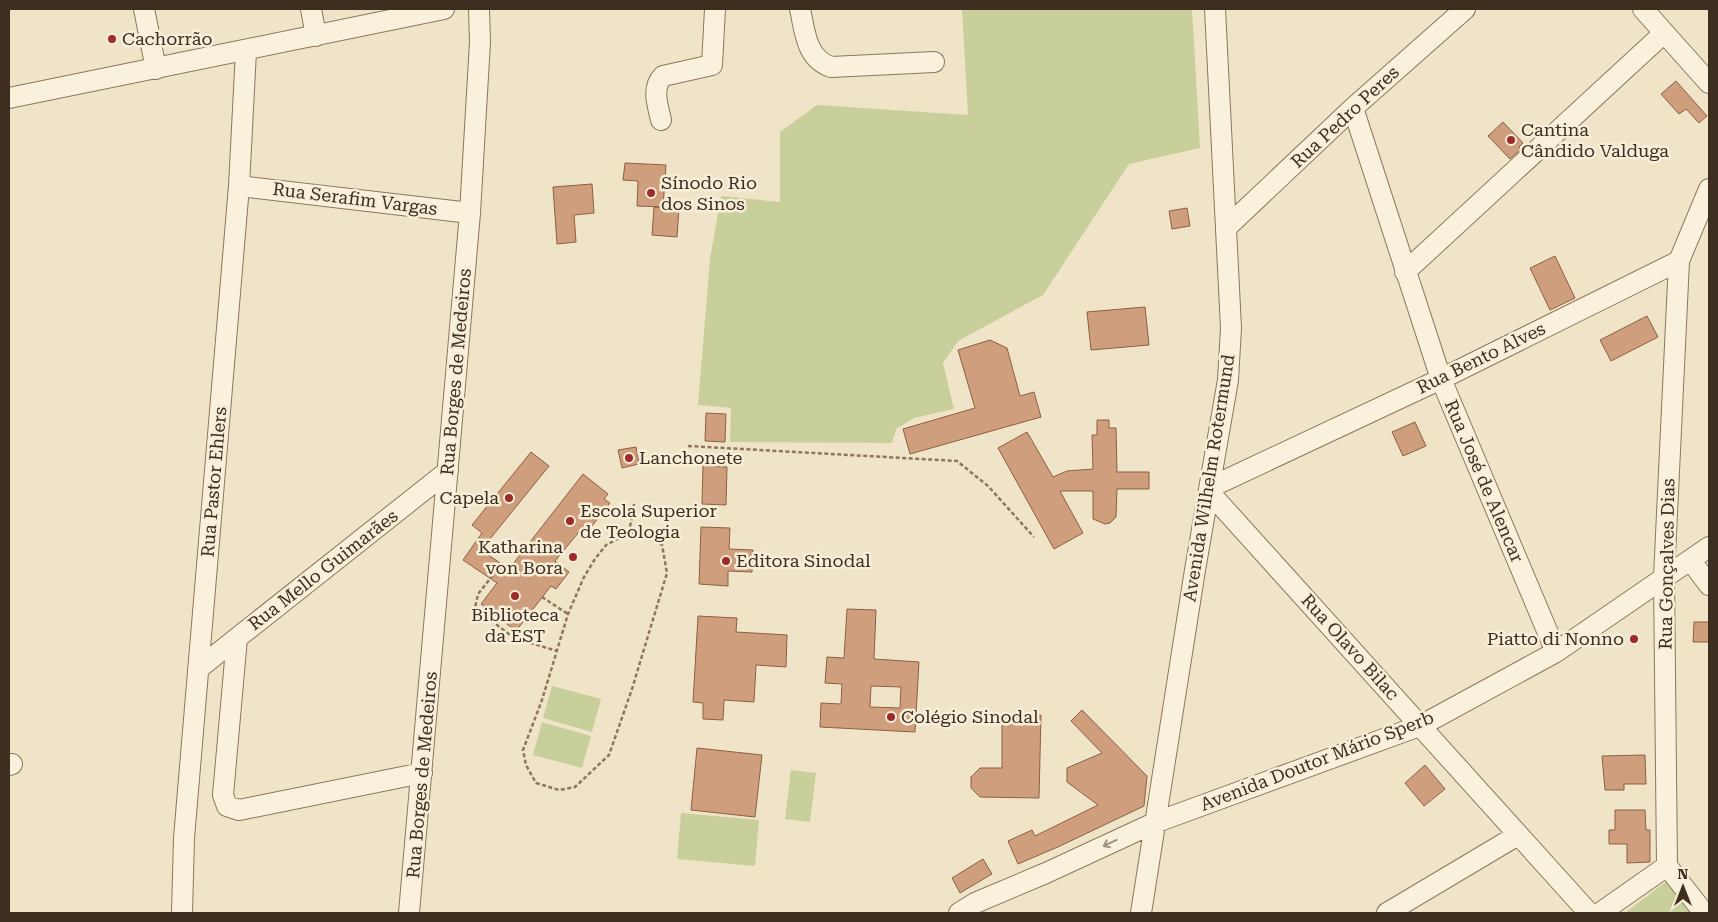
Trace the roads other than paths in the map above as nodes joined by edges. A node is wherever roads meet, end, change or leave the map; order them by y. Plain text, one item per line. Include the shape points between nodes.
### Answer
1 (144, 9) edge
2 (311, 9) edge
3 (444, 9) edge
4 (479, 9) edge
5 (715, 9) edge
6 (800, 9) edge
7 (1215, 9) edge
8 (1465, 9) edge
9 (1643, 9) edge
10 (1664, 33) junction
11 (316, 36) junction
12 (246, 51) junction
13 (934, 62) dead end
14 (156, 68) junction
15 (1709, 83) edge
16 (9, 98) edge
17 (1353, 108) junction
18 (661, 120) dead end
19 (239, 186) junction
20 (1709, 189) edge
21 (470, 213) junction
22 (1226, 228) junction
23 (1679, 261) junction
24 (1405, 272) junction
25 (1441, 379) junction
26 (448, 471) junction
27 (1211, 490) junction
28 (1709, 547) edge
29 (1691, 561) junction
30 (1664, 577) junction
31 (1709, 585) edge
32 (237, 638) junction
33 (1556, 652) junction
34 (198, 669) junction
35 (1422, 725) junction
36 (422, 774) junction
37 (1154, 823) junction
38 (1518, 835) junction
39 (1667, 866) junction
40 (182, 913) edge
41 (409, 913) edge
42 (959, 913) edge
43 (1141, 913) edge
44 (1387, 913) edge
45 (1589, 913) edge
46 (1600, 913) edge
47 (1704, 913) edge

1 - 14 street
2 - 11 street
3 - 11 street
4 - 21 street, Rua Borges de Medeiros
5 - 18 street via 712,64 663,76 658,81
6 - 13 street via 814,58 831,68
7 - 22 street, Avenida Wilhelm Rotermund
8 - 17 street, Rua Pedro Peres
9 - 10 street
10 - 15 street
10 - 24 street
11 - 12 street
12 - 14 street
12 - 19 street, Rua Pastor Ehlers
14 - 16 street
17 - 22 street, Rua Pedro Peres
17 - 24 street, Rua José de Alencar
19 - 21 street, Rua Serafim Vargas
19 - 34 street, Rua Pastor Ehlers
20 - 23 street
21 - 26 street, Rua Borges de Medeiros
22 - 27 street, Avenida Wilhelm Rotermund via 1231,328 1228,380
23 - 25 street, Rua Bento Alves
23 - 30 street, Rua Gonçalves Dias
24 - 25 street, Rua José de Alencar
25 - 27 street, Rua Bento Alves
25 - 33 street, Rua José de Alencar
26 - 32 street, Rua Mello Guimarães
26 - 36 street, Rua Borges de Medeiros
27 - 35 street, Rua Olavo Bilac
27 - 37 street, Avenida Wilhelm Rotermund
28 - 29 street, Avenida Doutor Mário Sperb
29 - 30 street, Avenida Doutor Mário Sperb
29 - 31 street
30 - 33 street, Avenida Doutor Mário Sperb
30 - 39 street, Rua Gonçalves Dias
32 - 34 street, Rua Mello Guimarães
32 - 36 street via 223,795 227,806 239,810
33 - 35 street, Avenida Doutor Mário Sperb
34 - 40 street, Rua Pastor Ehlers via 184,838
35 - 37 street, Avenida Doutor Mário Sperb
35 - 38 street, Rua Olavo Bilac
36 - 41 street, Rua Borges de Medeiros
37 -> 42 street, Avenida Doutor Mário Sperb
37 - 43 street, Avenida Wilhelm Rotermund
38 - 44 street
38 - 45 street, Rua Olavo Bilac
39 - 46 street
39 - 47 street

